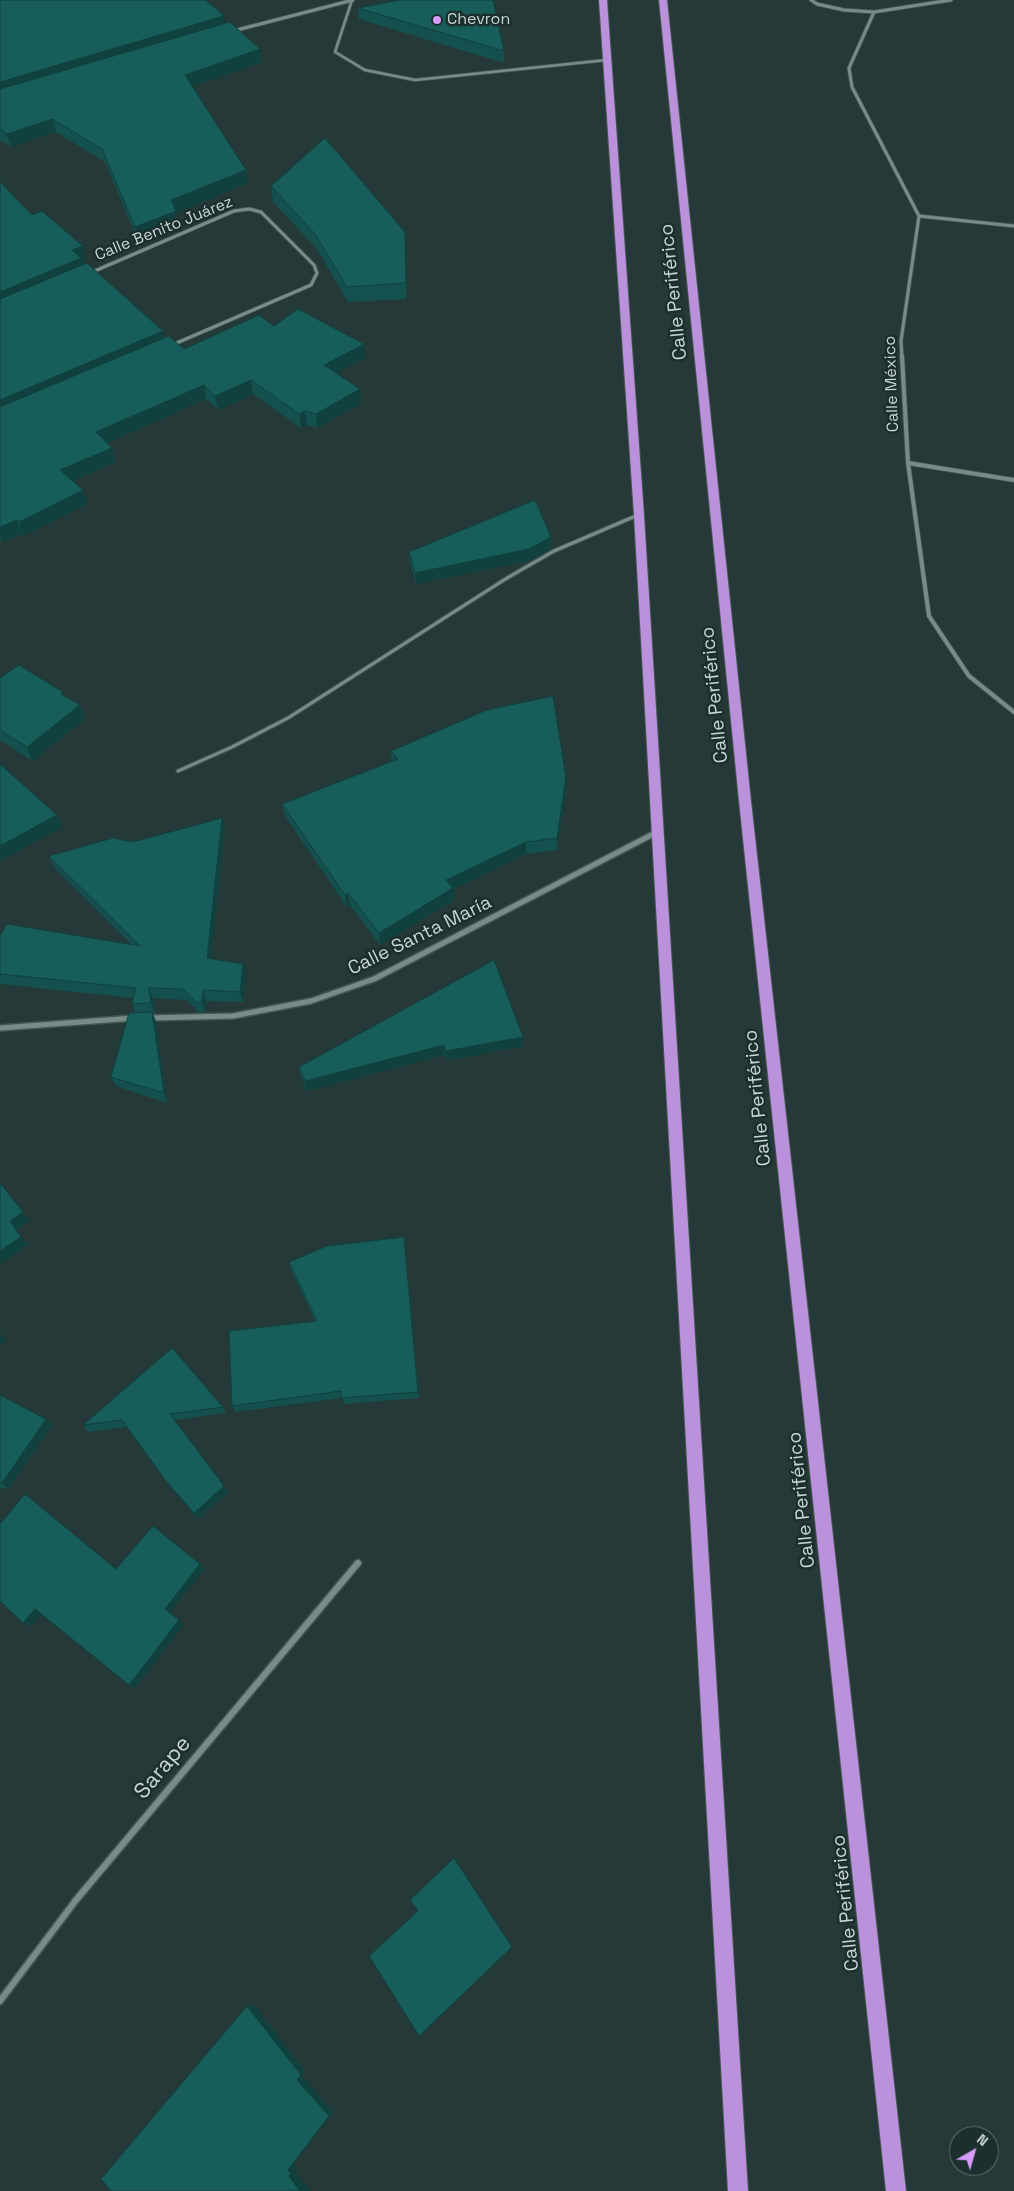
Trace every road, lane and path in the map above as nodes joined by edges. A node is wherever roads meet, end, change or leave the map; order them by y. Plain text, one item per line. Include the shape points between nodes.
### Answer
1 (353, 0) edge
2 (603, 0) edge
3 (663, 0) edge
4 (811, 0) edge
5 (951, 0) edge
6 (874, 12) junction
7 (228, 32) edge
8 (607, 60) junction
9 (919, 216) junction
10 (1014, 226) edge
11 (81, 277) edge
12 (165, 348) edge
13 (908, 463) junction
14 (1014, 480) edge
15 (638, 515) junction
16 (1014, 712) edge
17 (178, 772) dead end
18 (657, 832) junction
19 (0, 1028) edge
20 (358, 1563) dead end
21 (0, 2001) edge
22 (738, 2191) edge
23 (896, 2191) edge

1 - 7 street
1 - 8 lane via 335,52 365,70 415,80
2 - 8 highway
3 - 23 highway, Calle Periférico via 745,801
4 - 6 street via 844,10
5 - 6 street
6 - 9 street via 849,68 852,87
8 - 15 highway
9 - 10 street
9 - 13 street, Calle México via 901,341
11 - 12 street, Calle Benito Juárez via 234,212 249,209 261,212 314,265 317,273 311,285
13 - 14 street
13 - 16 street, Calle México via 930,616 968,676
15 - 17 lane via 554,551 288,718
15 - 18 highway
18 - 19 street, Calle Santa María via 374,978 311,1001 233,1016 140,1018
18 - 22 highway
20 - 21 street, Sarape via 76,1900

